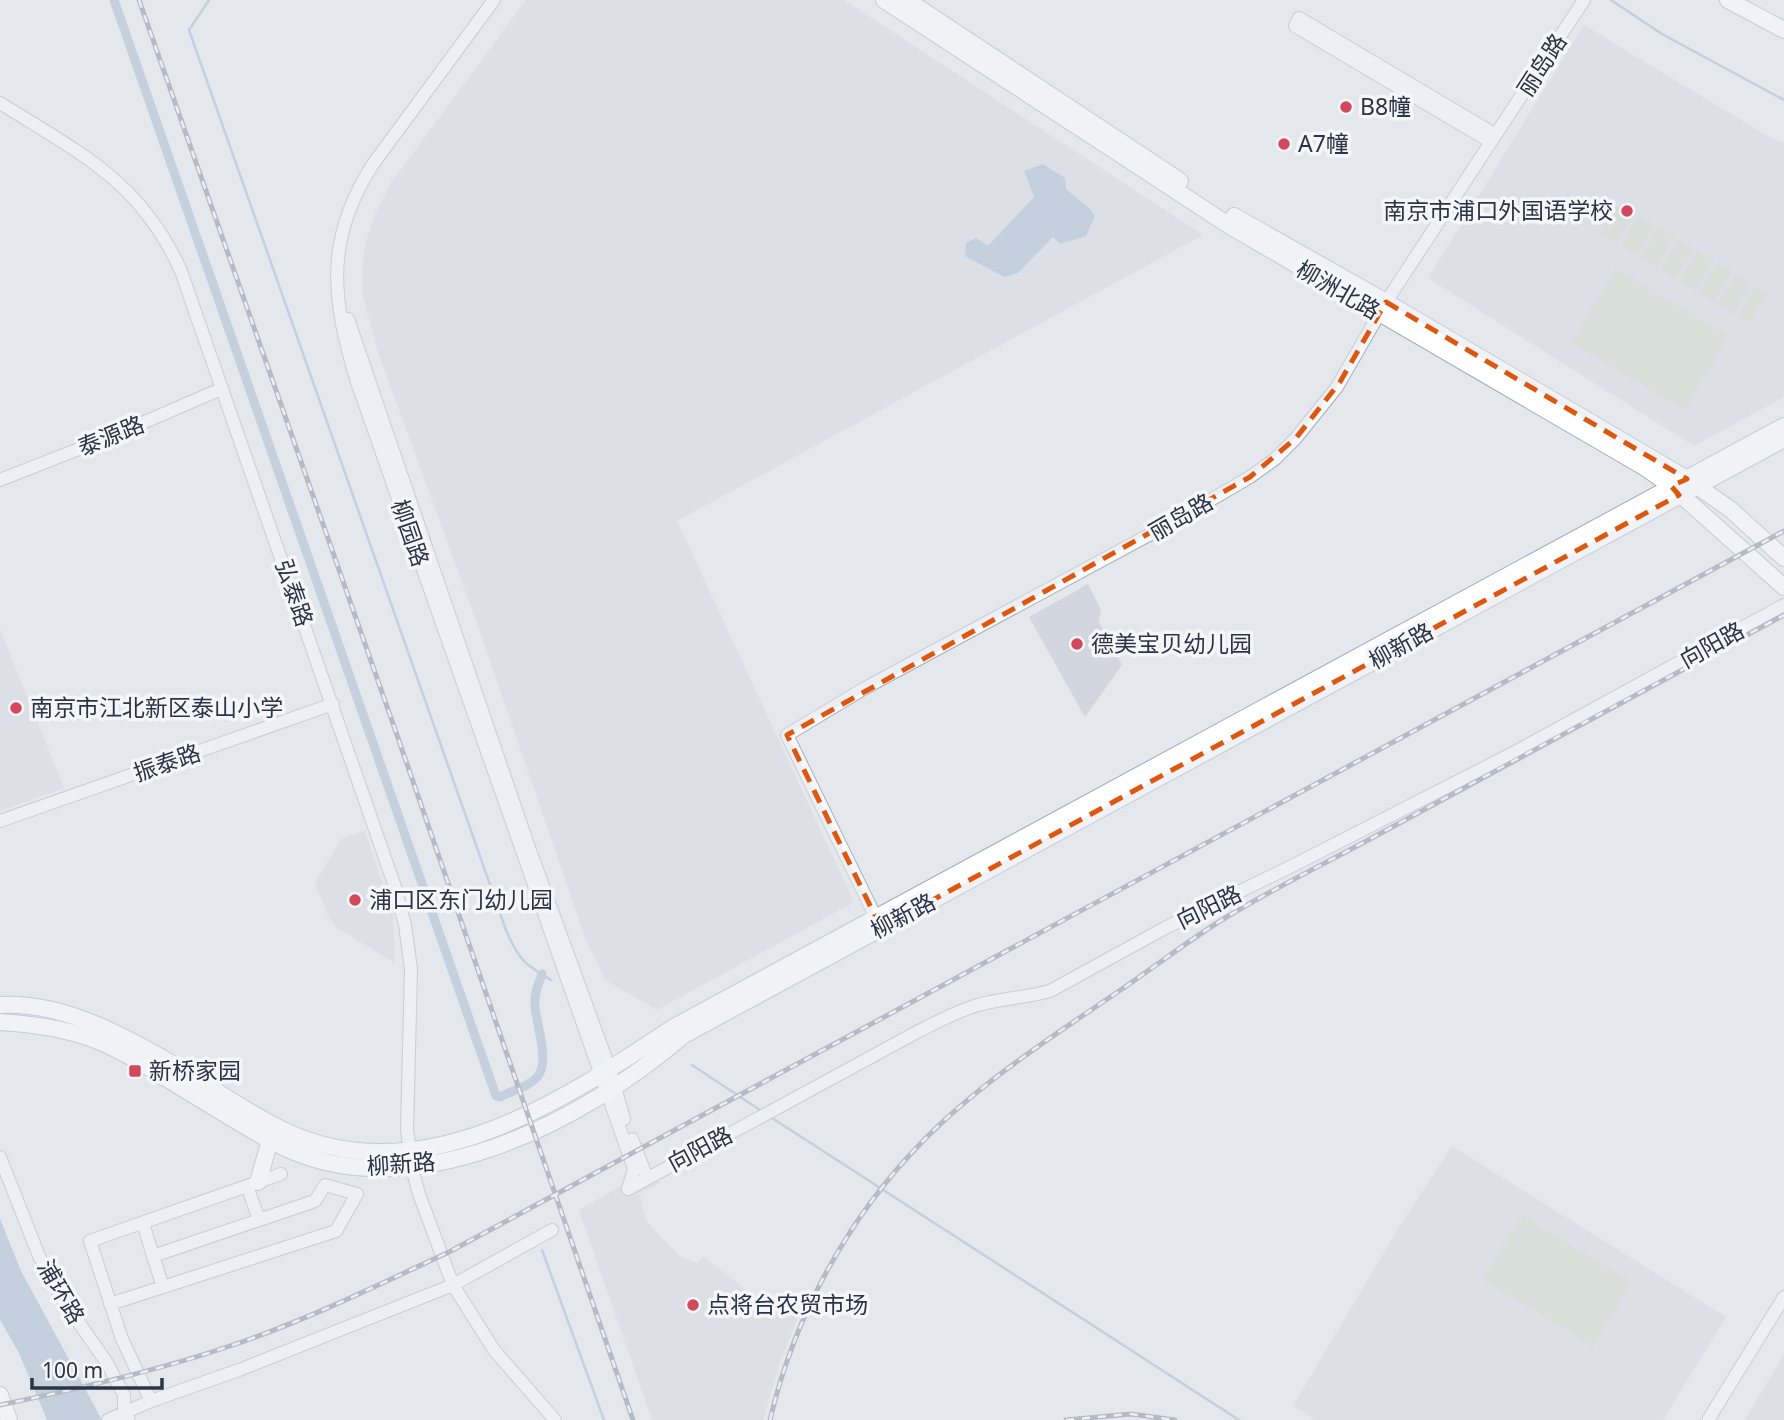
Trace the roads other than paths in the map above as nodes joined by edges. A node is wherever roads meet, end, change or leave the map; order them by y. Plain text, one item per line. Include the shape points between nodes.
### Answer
1 (494, 0) edge
2 (504, 0) edge
3 (884, 0) edge
4 (907, 0) edge
5 (1584, 0) edge
6 (1728, 0) edge
7 (1751, 0) edge
8 (1784, 18) edge
9 (1784, 30) edge
10 (0, 103) edge
11 (1493, 139) junction
12 (1383, 308) junction
13 (221, 389) junction
14 (1784, 426) edge
15 (1784, 439) edge
16 (0, 480) edge
17 (1693, 482) junction
18 (1675, 491) junction
19 (1784, 558) edge
20 (1784, 587) edge
21 (1784, 605) edge
22 (333, 704) junction
23 (0, 821) edge
24 (879, 923) junction
25 (0, 1005) edge
26 (0, 1022) edge
27 (606, 1072) junction
28 (611, 1089) junction
29 (270, 1140) junction
30 (409, 1151) junction
31 (0, 1157) edge
32 (412, 1168) junction
33 (281, 1174) dead end
34 (649, 1176) junction
35 (253, 1184) junction
36 (259, 1220) junction
37 (143, 1223) junction
38 (552, 1230) dead end
39 (153, 1256) junction
40 (453, 1285) junction
41 (163, 1287) junction
42 (1784, 1297) edge
43 (110, 1304) junction
44 (0, 1395) edge
45 (151, 1401) junction
46 (137, 1408) junction
47 (119, 1418) edge
48 (9, 1420) edge
49 (146, 1420) edge
50 (555, 1420) edge
51 (1708, 1420) edge

1 - 27 street, 柳园路 via 360,186 338,254 337,305 357,382
2 - 27 street, 柳园路 via 367,187 346,254 346,312
3 - 12 main road, 柳洲北路 via 1230,226
4 - 12 main road, 柳洲北路 via 1234,216
5 - 11 street, 丽岛路
6 - 9 main road
7 - 8 main road
10 - 13 street, 弘泰路 via 96,164 150,216 181,271
11 - 11 street via 1299,18 1295,26
11 - 12 street, 丽岛路
12 - 17 main road, 柳洲北路
12 - 18 main road, 柳洲北路
12 - 24 street, 丽岛路 via 1320,409 1296,438 1250,477 864,688 787,735
13 - 16 street, 泰源路
13 - 22 street, 弘泰路
14 - 17 main road, 柳新路
15 - 17 main road, 柳新路
17 - 18 main road, 柳新路
17 - 19 main road, 柳洲北路
18 - 20 main road, 柳洲北路
18 - 24 main road, 柳新路
21 - 34 street, 向阳路 via 1504,758 1165,928 1050,991 979,1004 954,1014
22 - 23 street, 振泰路
22 - 30 street, 弘泰路 via 405,925 411,970
24 - 27 main road, 柳新路 via 674,1027
24 - 28 main road, 柳新路 via 684,1035
25 - 30 main road, 柳新路 via 58,1012 104,1027 300,1137 351,1150
26 - 29 main road, 柳新路 via 58,1028 109,1045
27 - 28 street
27 - 30 main road, 柳新路 via 480,1134
28 - 32 main road, 柳新路 via 501,1145
28 - 34 street
28 - 34 street, 向阳路 via 634,1169 628,1189
29 - 32 main road, 柳新路 via 334,1163
29 - 35 main road
30 - 32 street, 弘泰路
31 - 47 street, 浦环路 via 39,1256 124,1395
32 - 40 street, 弘泰路
33 - 35 street
35 - 36 street
35 - 37 street
36 - 39 street
36 - 41 street via 315,1201 326,1185 356,1194 336,1231
37 - 39 street
37 - 43 street via 90,1241
38 - 40 street
39 - 41 street
40 - 45 street
40 - 50 street, 弘泰路 via 494,1350
41 - 43 street
42 - 51 street
43 - 45 street
44 - 48 main road
45 - 46 street
46 - 47 street
46 - 49 street

